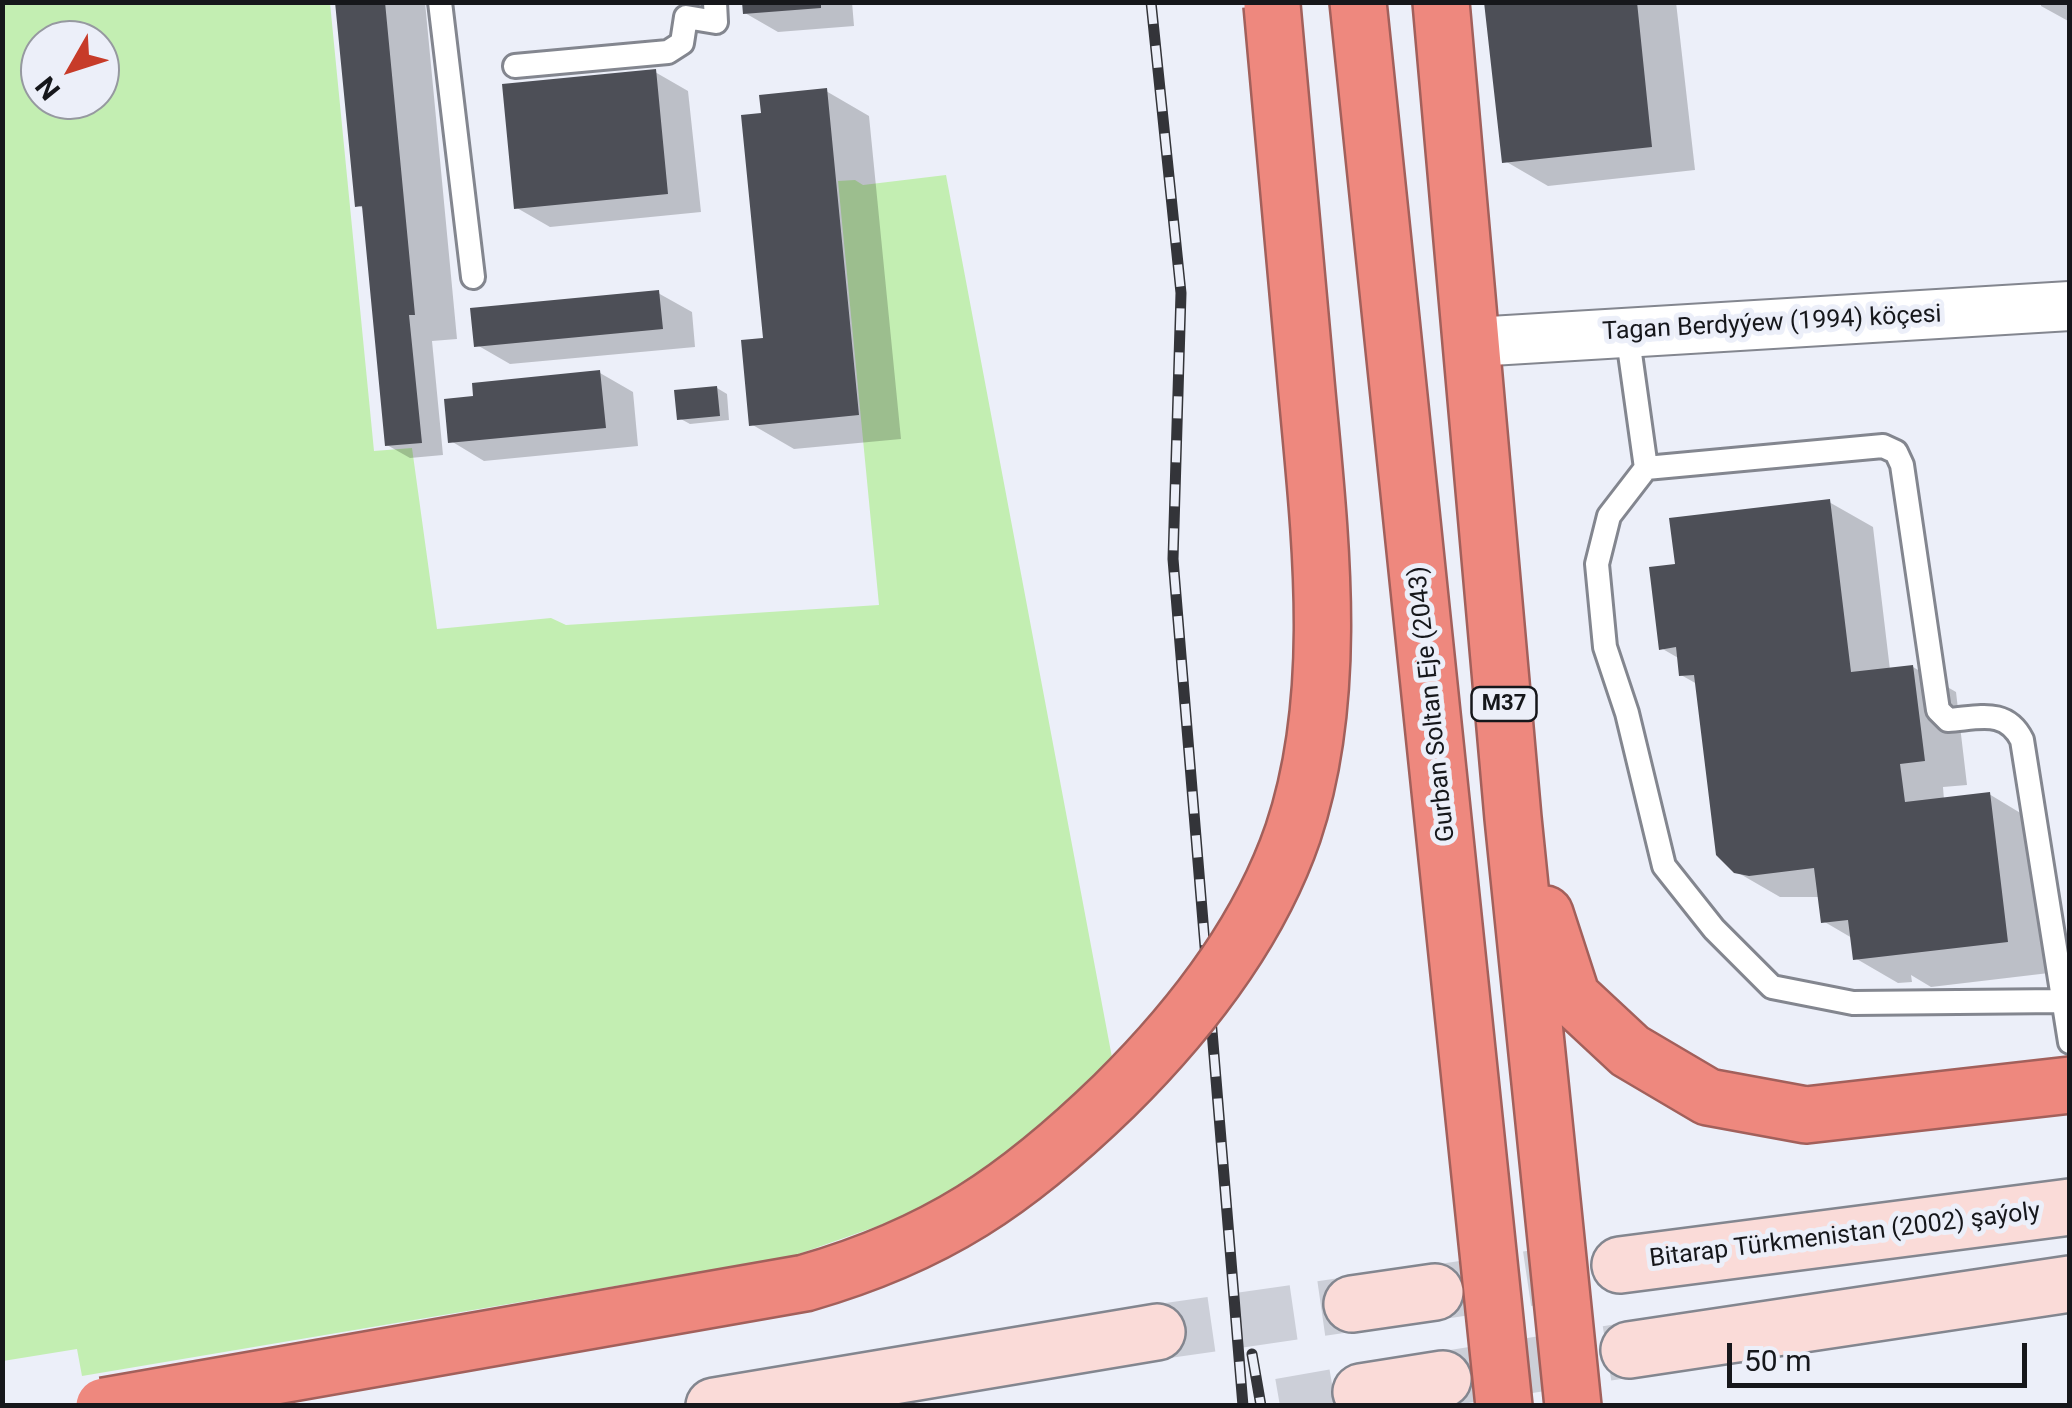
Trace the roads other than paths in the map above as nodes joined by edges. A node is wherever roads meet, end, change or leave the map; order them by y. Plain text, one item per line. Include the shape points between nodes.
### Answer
1 (440, 2) edge
2 (715, 2) edge
3 (1358, 2) edge
4 (1441, 2) edge
5 (1272, 4) edge
6 (515, 66) dead end
7 (473, 278) dead end
8 (2070, 306) edge
9 (1626, 332) junction
10 (1474, 342) junction
11 (1646, 468) junction
12 (1513, 818) junction
13 (2062, 1001) junction
14 (2070, 1042) edge
15 (2070, 1085) edge
16 (2070, 1207) edge
17 (1620, 1265) tunnel mouth
18 (2070, 1284) edge
19 (1435, 1292) tunnel mouth
20 (1352, 1304) tunnel mouth
21 (1157, 1332) tunnel mouth
22 (1629, 1350) tunnel mouth
23 (1444, 1379) tunnel mouth
24 (1362, 1392) tunnel mouth
25 (104, 1406) edge
26 (714, 1406) edge
27 (1504, 1406) edge
28 (1573, 1406) edge

1 - 7 lane
2 - 6 lane via 716,22 686,17 682,43 668,52
3 - 27 highway, Gurban Soltan Eje (2043) / M37
4 - 10 highway, M37
5 - 25 highway, bridge via 1318,517 1320,681 1302,794 1275,880 1185,1018 1120,1090 1022,1180 968,1216 865,1266 805,1283
8 - 9 street, Tagan Berdyýew (1994) köçesi
9 - 10 street, Tagan Berdyýew (1994) köçesi
9 - 11 lane
10 - 12 highway, M37
11 - 13 lane via 1609,516 1598,564 1605,647 1664,866 1772,987 1853,1003
11 - 13 lane via 1882,446 1896,452 1938,710 1948,720 2000,716 2014,723 2022,740
12 - 15 highway via 1572,996 1630,1050 1708,1098 1806,1115
12 - 28 highway, M37
13 - 14 lane
16 - 17 main road, Bitarap Türkmenistan (2002) şaýoly
18 - 22 main road
19 - 20 main road
21 - 26 main road
23 - 24 main road

